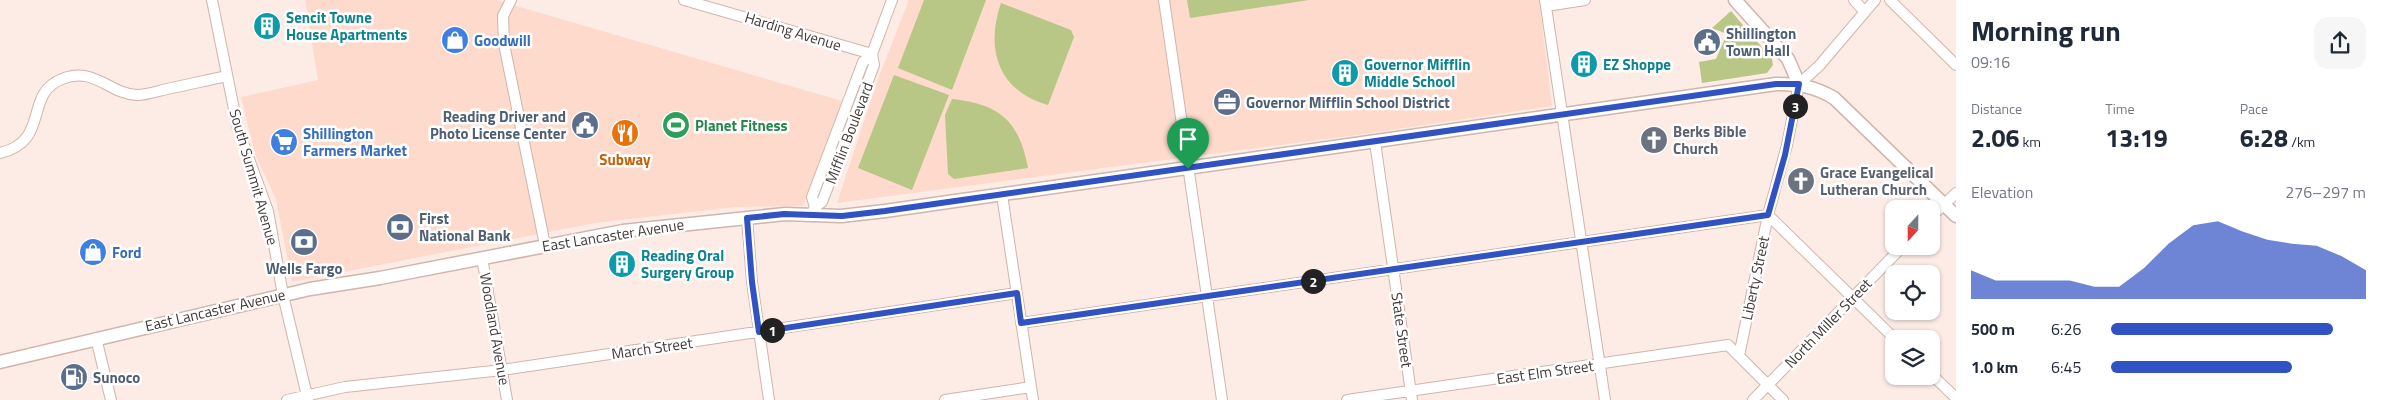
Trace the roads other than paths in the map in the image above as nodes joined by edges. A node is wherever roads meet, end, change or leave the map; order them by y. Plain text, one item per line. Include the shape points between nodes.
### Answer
1 (212, 0) edge
2 (511, 0) edge
3 (684, 0) edge
4 (892, 0) edge
5 (1164, 0) edge
6 (1585, 0) edge
7 (1735, 0) edge
8 (1854, 0) edge
9 (1875, 0) edge
10 (1890, 0) edge
11 (1545, 3) edge
12 (1865, 12) junction
13 (872, 54) junction
14 (1956, 65) edge
15 (227, 76) junction
16 (1799, 84) junction
17 (1562, 115) junction
18 (1375, 142) junction
19 (0, 153) edge
20 (1188, 169) junction
21 (1956, 193) edge
22 (1002, 195) junction
23 (1944, 204) junction
24 (1940, 208) edge
25 (813, 211) junction
26 (1768, 215) junction
27 (1956, 216) edge
28 (747, 218) junction
29 (1582, 243) junction
30 (545, 245) junction
31 (1894, 255) edge
32 (482, 258) junction
33 (1393, 270) junction
34 (1017, 293) junction
35 (283, 295) junction
36 (1207, 297) junction
37 (1853, 298) junction
38 (1021, 323) junction
39 (1886, 330) edge
40 (759, 332) junction
41 (96, 338) junction
42 (1739, 356) junction
43 (0, 362) edge
44 (1600, 364) junction
45 (502, 370) junction
46 (1940, 383) edge
47 (1768, 385) junction
48 (1031, 387) junction
49 (1411, 396) edge
50 (308, 398) edge
51 (1956, 398) edge
52 (111, 400) edge
53 (287, 400) edge
54 (508, 400) edge
55 (769, 400) edge
56 (945, 400) edge
57 (1033, 400) edge
58 (1222, 400) edge
59 (1347, 400) edge
60 (1605, 400) edge
61 (1753, 400) edge
62 (1783, 400) edge

1 - 15 street, South Summit Avenue
2 - 30 street via 503,16 504,44
3 - 13 street, Harding Avenue
4 - 13 street, Mifflin Boulevard
5 - 20 street
6 - 11 street
7 - 16 main road via 1788,59
8 - 12 street
9 - 12 street
10 - 14 street
11 - 17 street
12 - 16 street via 1819,66
13 - 25 street, Mifflin Boulevard via 863,62 812,197
15 - 19 street via 137,95 91,77 64,78 52,84 44,94 25,141
15 - 35 street, South Summit Avenue via 242,144 268,211
16 - 17 main road, East Lancaster Avenue via 1776,84
16 - 23 main road, East Lancaster Avenue via 1834,98
16 - 26 street, Liberty Street via 1785,155
17 - 18 main road, East Lancaster Avenue
17 - 29 street
18 - 20 main road, East Lancaster Avenue
18 - 33 street, State Street
20 - 22 main road, East Lancaster Avenue
20 - 36 street
21 - 23 street
22 - 25 main road, East Lancaster Avenue via 842,216
22 - 34 street
23 - 24 street
23 - 27 main road, East Lancaster Avenue
25 - 28 main road, East Lancaster Avenue
26 - 29 street
26 - 37 street
26 - 42 street, Liberty Street
28 - 30 main road, East Lancaster Avenue via 647,227
28 - 40 street
29 - 33 street
29 - 44 street
30 - 32 main road, East Lancaster Avenue
31 - 37 street, North Miller Street
32 - 35 main road, East Lancaster Avenue
32 - 45 street, Woodland Avenue
33 - 36 street
33 - 49 street, State Street
34 - 38 street
34 - 40 street, March Street
35 - 41 main road, East Lancaster Avenue
35 - 50 street, South Summit Avenue
36 - 38 street
36 - 58 street
37 - 39 street
37 - 47 street, North Miller Street
38 - 48 street
40 - 45 street, March Street
40 - 55 street
41 - 43 main road, East Lancaster Avenue
41 - 52 street
42 - 44 street, East Elm Street via 1728,345
42 - 47 street
44 - 49 street, East Elm Street
44 - 60 street
45 - 50 street, March Street via 345,388
45 - 54 street, Woodland Avenue
46 - 51 street
47 - 61 street, North Miller Street
47 - 62 street
48 - 56 street
48 - 57 street
49 - 59 street, East Elm Street
50 - 53 street, March Street

